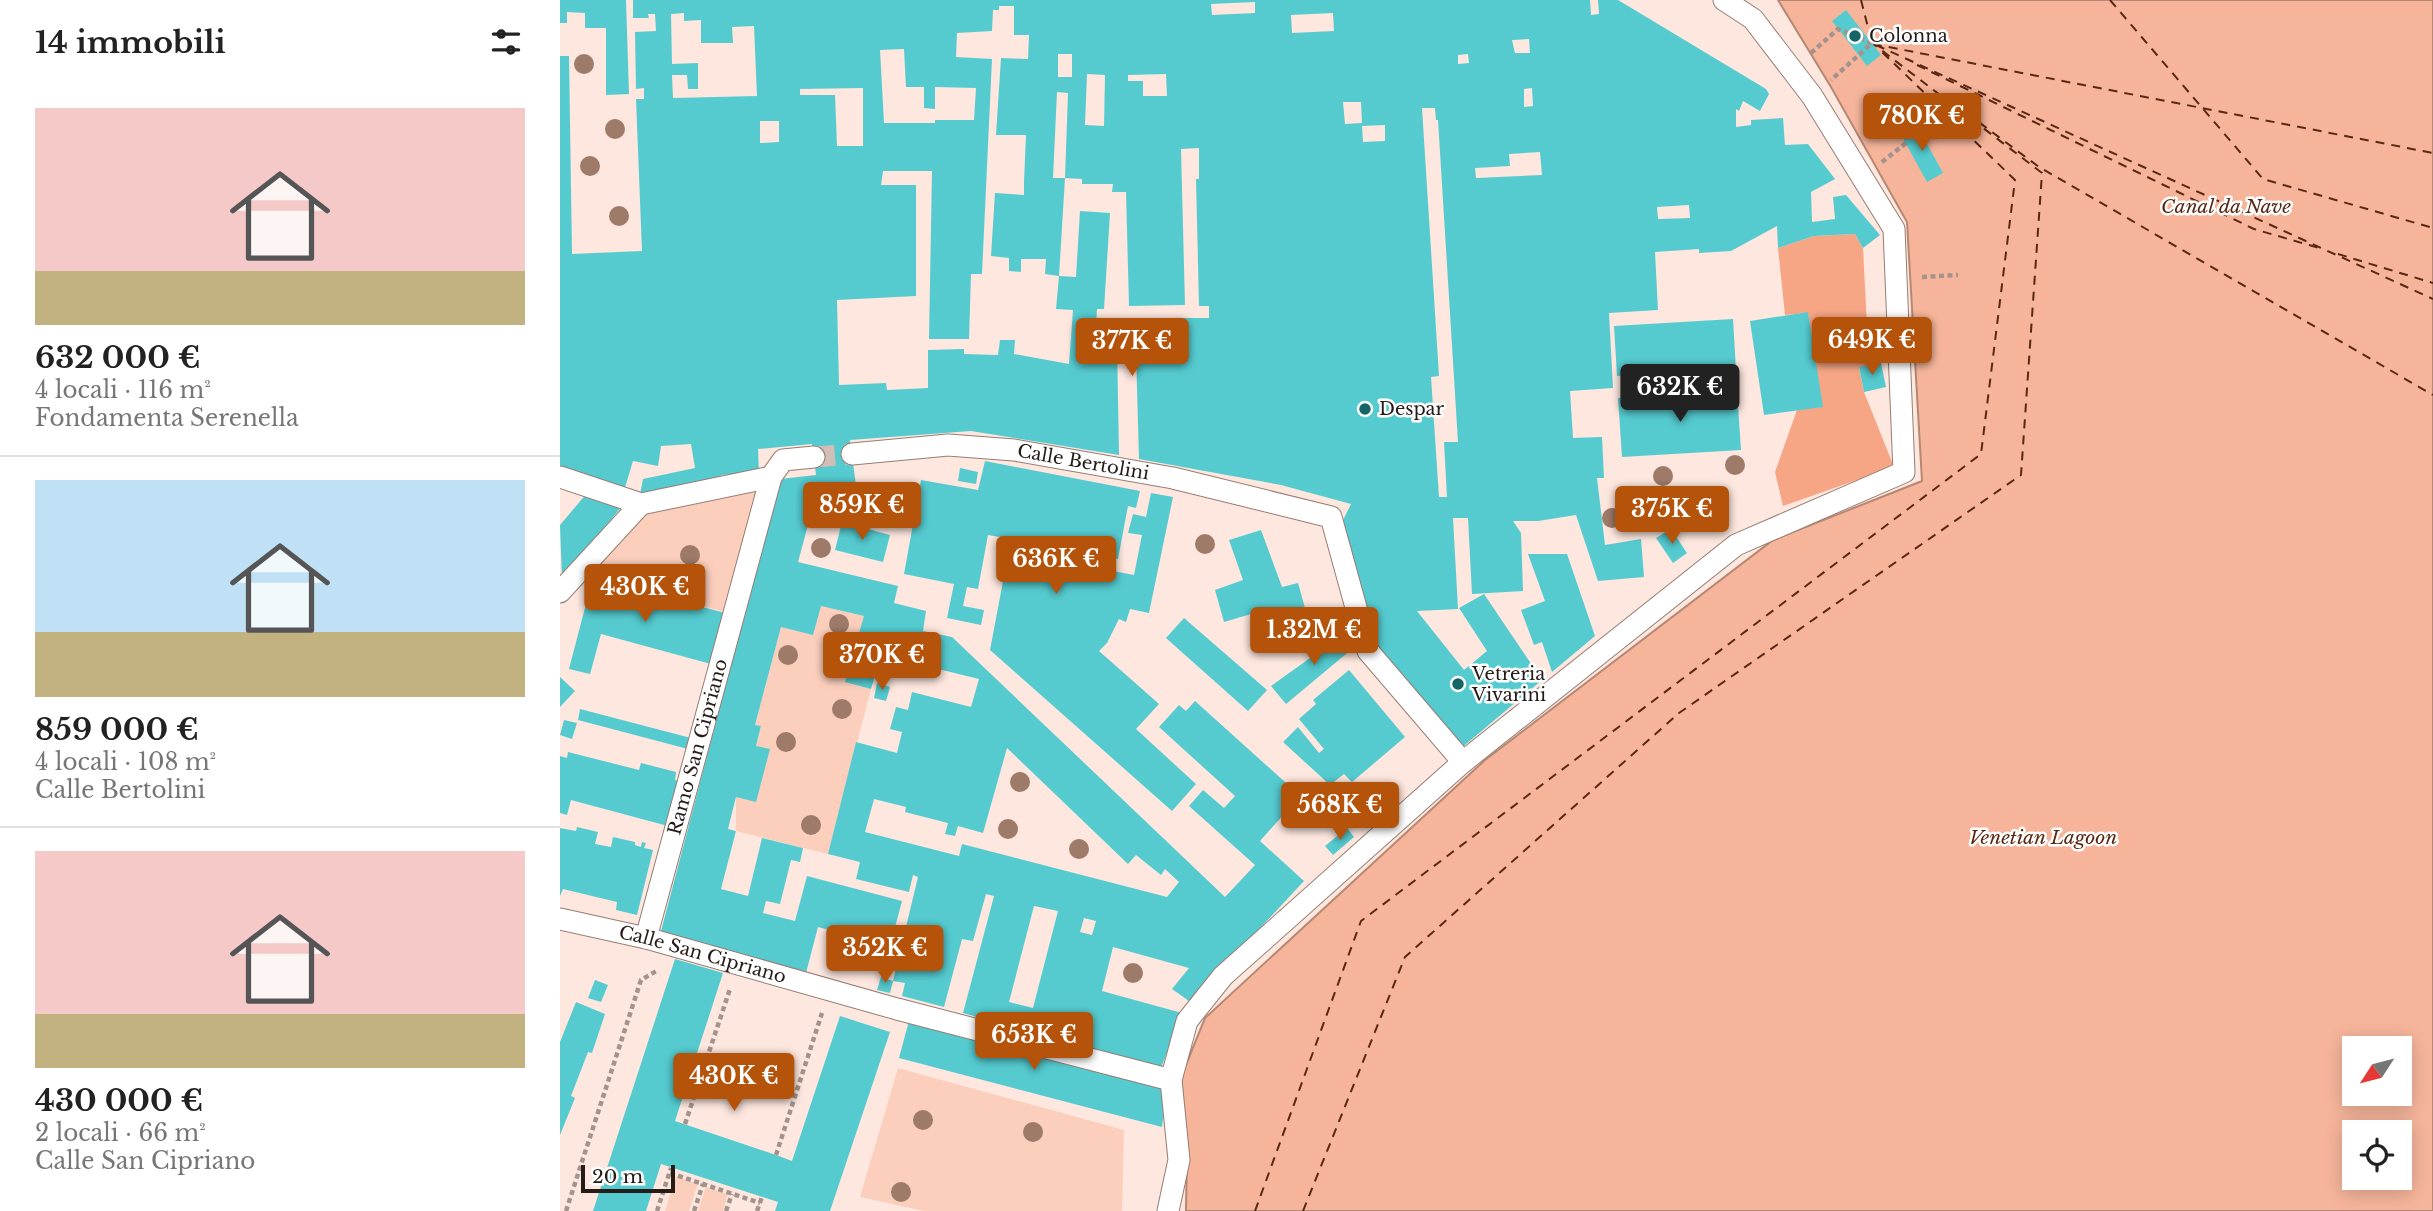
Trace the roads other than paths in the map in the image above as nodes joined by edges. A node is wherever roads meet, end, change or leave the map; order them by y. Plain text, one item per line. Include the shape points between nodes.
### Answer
1 (1724, 0) edge
2 (852, 454) tunnel mouth
3 (814, 457) tunnel mouth
4 (560, 477) edge
5 (771, 477) junction
6 (641, 504) junction
7 (560, 592) edge
8 (1462, 762) junction
9 (560, 919) edge
10 (646, 938) junction
11 (1171, 1080) junction
12 (1168, 1211) edge

1 - 8 street via 1753,19 1812,96 1894,229 1904,472 1735,545
2 - 8 street, Calle Bertolini via 948,445 1014,450 1312,503 1331,517 1368,651
3 - 5 street via 783,460
4 - 6 street
5 - 6 street
5 - 10 street, Ramo San Cipriano
6 - 7 street
8 - 11 street via 1223,976 1187,1021
9 - 10 street, Calle San Cipriano
10 - 11 street, Calle San Cipriano
11 - 12 street via 1179,1160

